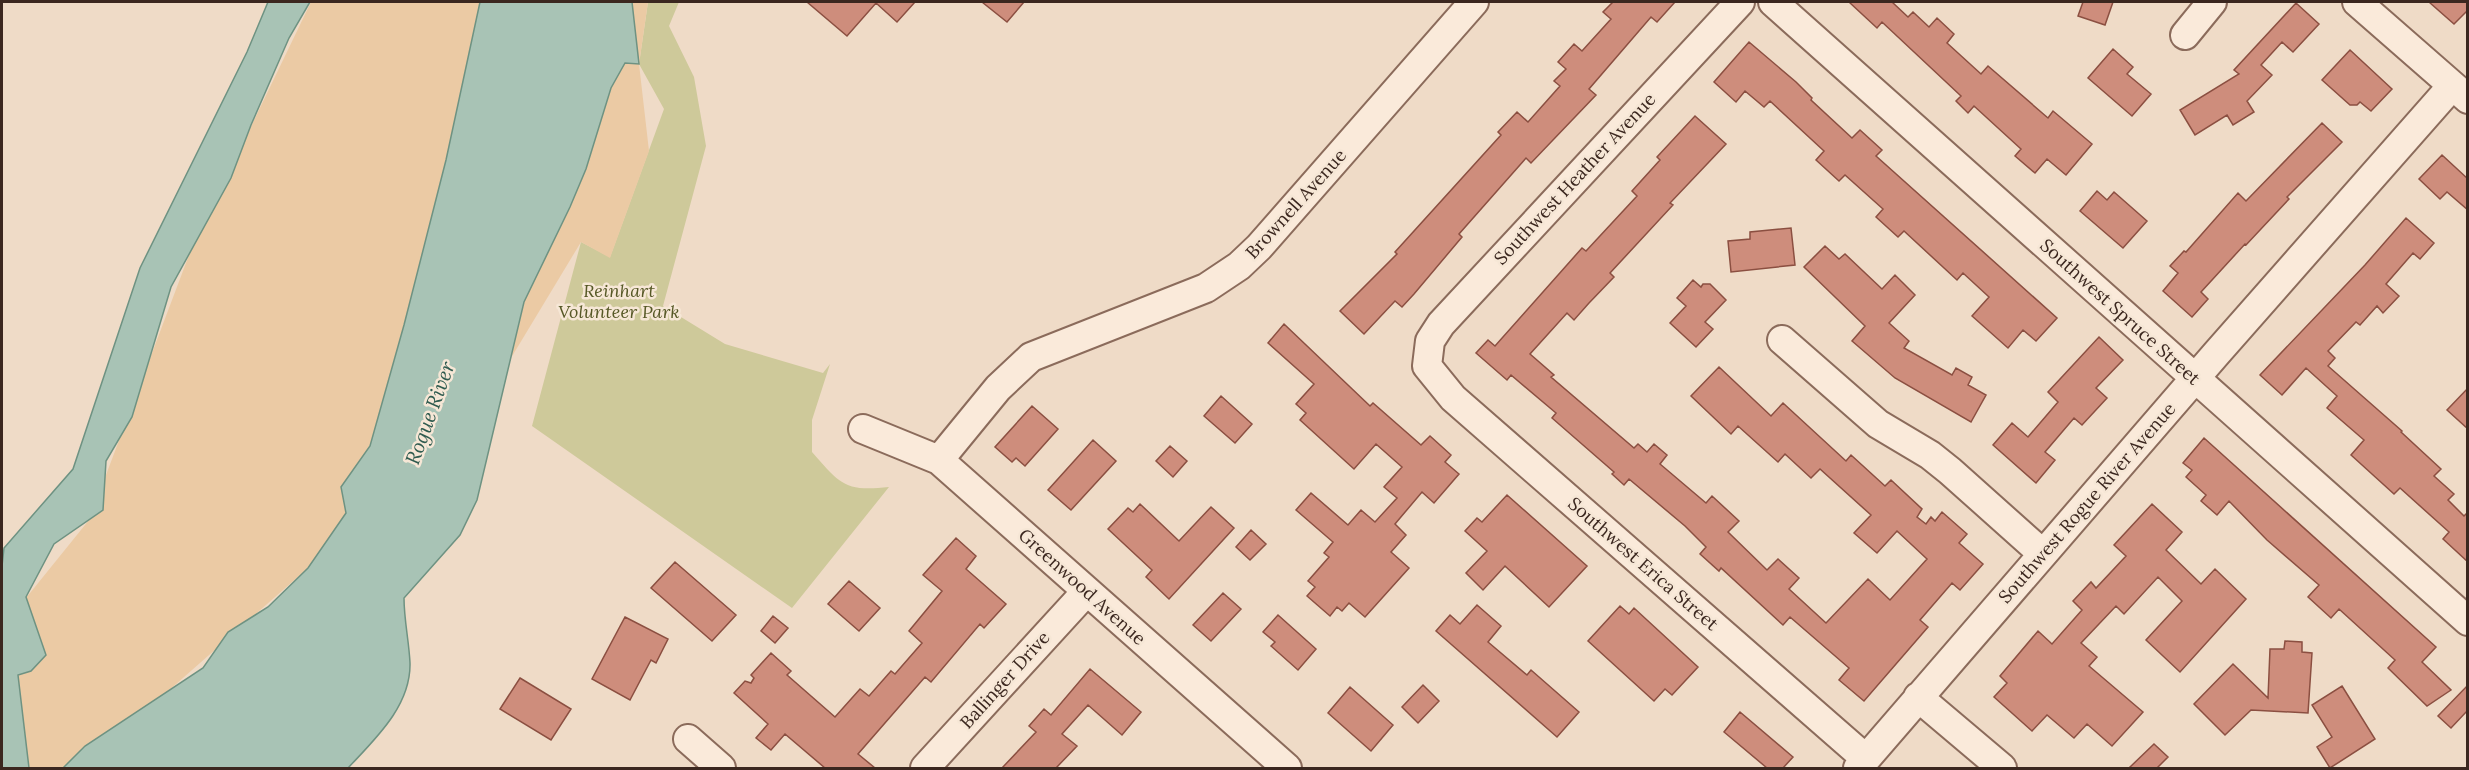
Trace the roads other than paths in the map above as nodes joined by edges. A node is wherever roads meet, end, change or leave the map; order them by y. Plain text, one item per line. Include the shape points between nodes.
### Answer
1 (1474, 2) edge
2 (1740, 2) edge
3 (1773, 2) edge
4 (2212, 2) edge
5 (2357, 2) edge
6 (2185, 35) dead end
7 (2460, 92) edge
8 (1782, 340) dead end
9 (1427, 366) joint
10 (2194, 379) junction
11 (863, 429) dead end
12 (939, 460) junction
13 (2043, 555) junction
14 (1086, 592) junction
15 (2468, 621) edge
16 (1918, 696) junction
17 (688, 738) dead end
18 (1861, 763) edge
19 (721, 768) edge
20 (925, 768) edge
21 (1287, 768) edge
22 (2002, 768) edge

1 - 12 street, Brownell Avenue via 1239,266 1206,288 1031,357 998,388
2 - 9 street, Southwest Heather Avenue via 1441,324 1430,341
3 - 10 street, Southwest Spruce Street
4 - 6 street
5 - 7 street
7 - 10 street, Southwest Rogue River Avenue
8 - 13 street via 1878,424 1950,471
9 - 18 street, Southwest Erica Street via 1453,398
10 - 13 street, Southwest Rogue River Avenue
10 - 15 street, Southwest Spruce Street
11 - 12 street, Greenwood Avenue
12 - 14 street, Greenwood Avenue
13 - 16 street, Southwest Rogue River Avenue
14 - 20 street, Ballinger Drive
14 - 21 street, Greenwood Avenue
16 - 18 street, Southwest Rogue River Avenue
16 - 22 street
17 - 19 street

